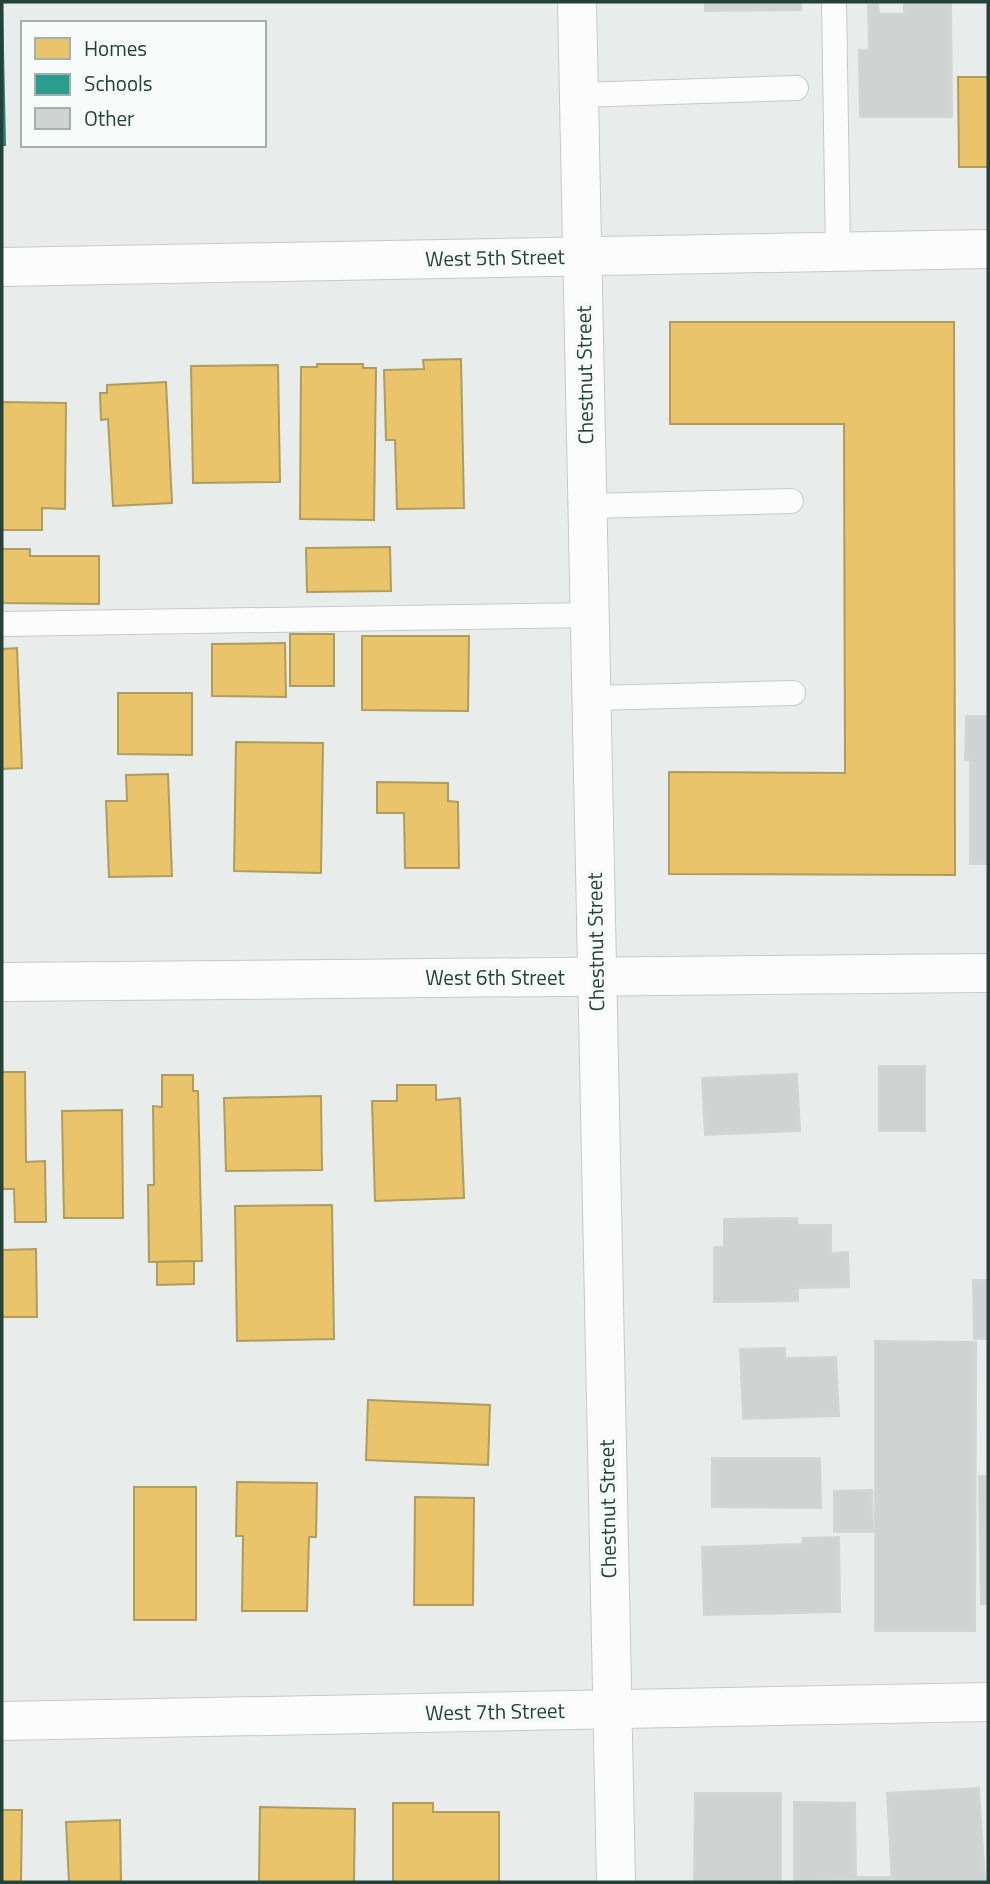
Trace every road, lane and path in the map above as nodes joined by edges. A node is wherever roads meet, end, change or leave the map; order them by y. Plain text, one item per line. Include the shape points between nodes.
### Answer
1 (577, 2) edge
2 (834, 2) edge
3 (796, 88) dead end
4 (579, 96) junction
5 (988, 249) edge
6 (838, 252) junction
7 (582, 257) junction
8 (2, 267) edge
9 (791, 501) dead end
10 (587, 506) junction
11 (590, 615) junction
12 (2, 624) edge
13 (793, 693) dead end
14 (591, 698) junction
15 (988, 973) edge
16 (597, 977) junction
17 (2, 982) edge
18 (988, 1702) edge
19 (612, 1710) junction
20 (2, 1721) edge
21 (616, 1882) edge

1 - 4 street, Chestnut Street
2 - 6 lane
3 - 4 lane
4 - 7 street, Chestnut Street
5 - 6 street, West 5th Street
6 - 7 street, West 5th Street
7 - 8 street, West 5th Street
7 - 10 street, Chestnut Street
9 - 10 lane
10 - 11 street, Chestnut Street
11 - 12 lane
11 - 14 street, Chestnut Street
13 - 14 lane
14 - 16 street, Chestnut Street
15 - 16 street, West 6th Street
16 - 17 street, West 6th Street
16 - 19 street, Chestnut Street
18 - 19 street, West 7th Street
19 - 20 street, West 7th Street
19 - 21 street, Chestnut Street

